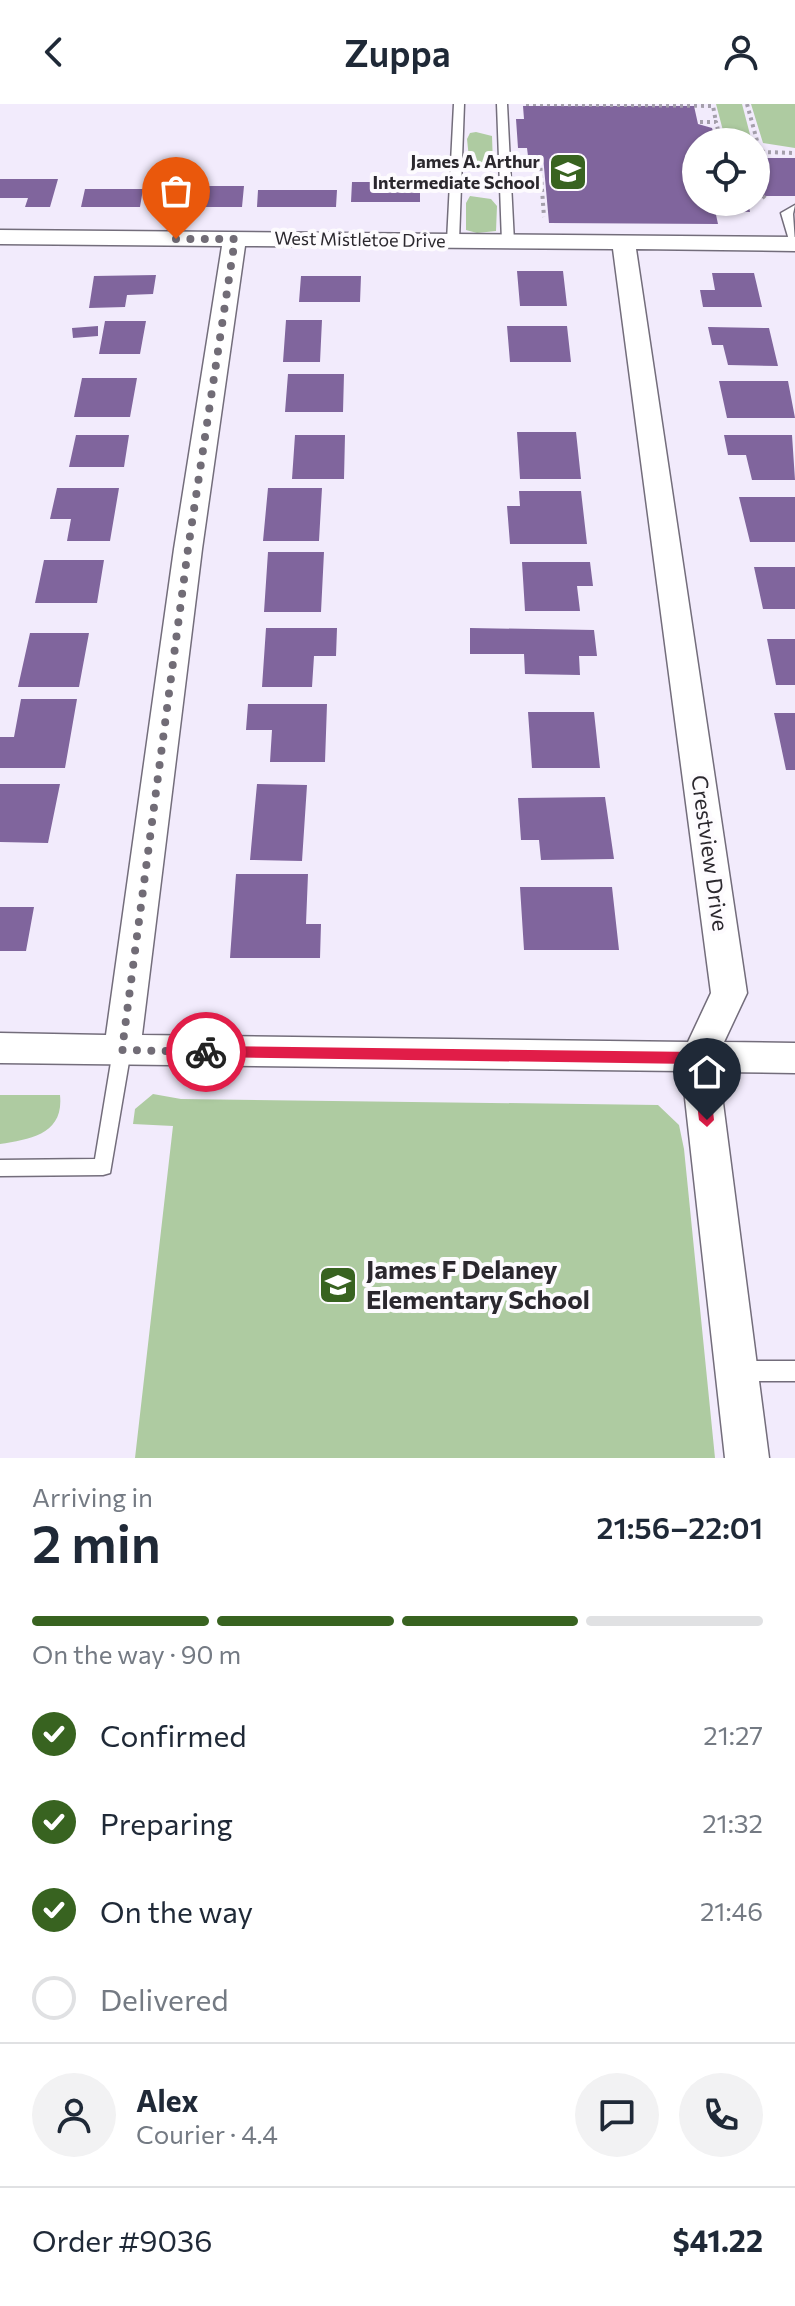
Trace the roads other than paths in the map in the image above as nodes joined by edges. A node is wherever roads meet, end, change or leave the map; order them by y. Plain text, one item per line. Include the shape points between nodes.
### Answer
1 (459, 104) edge
2 (502, 104) edge
3 (795, 208) edge
4 (0, 237) edge
5 (235, 239) junction
6 (453, 241) junction
7 (508, 242) junction
8 (795, 242) edge
9 (624, 243) junction
10 (0, 1048) edge
11 (122, 1050) junction
12 (699, 1058) junction
13 (795, 1058) edge
14 (0, 1168) edge
15 (736, 1371) junction
16 (795, 1371) edge
17 (747, 1458) edge

1 - 6 lane
2 - 7 lane
3 - 8 lane via 787,213
4 - 5 street, West Mistletoe Drive
5 - 6 street, West Mistletoe Drive
5 - 11 street
6 - 7 street, West Mistletoe Drive
7 - 9 street, West Mistletoe Drive
8 - 9 street, West Mistletoe Drive
9 - 12 street, Crestview Drive via 729,993
10 - 11 street
11 - 12 street
11 - 14 lane via 103,1167
12 - 13 street
12 - 15 street
15 - 16 lane
15 - 17 street

